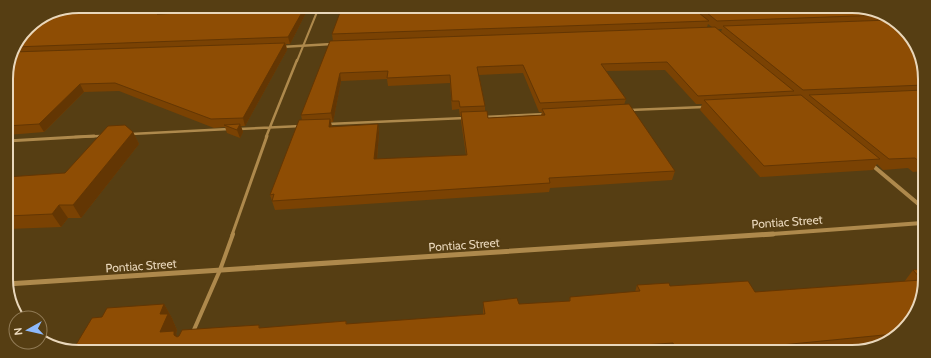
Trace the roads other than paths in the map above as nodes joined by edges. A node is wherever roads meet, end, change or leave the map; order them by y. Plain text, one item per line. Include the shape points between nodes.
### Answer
1 (317, 13) edge
2 (340, 44) edge
3 (304, 45) junction
4 (277, 47) edge
5 (709, 107) edge
6 (629, 110) edge
7 (550, 114) edge
8 (478, 117) edge
9 (470, 118) edge
10 (326, 124) edge
11 (302, 126) edge
12 (270, 127) junction
13 (230, 129) edge
14 (238, 129) edge
15 (126, 134) edge
16 (102, 136) edge
17 (13, 141) edge
18 (869, 162) edge
19 (918, 204) edge
20 (918, 223) edge
21 (220, 270) junction
22 (13, 284) edge
23 (192, 334) edge

1 - 3 lane
2 - 3 street
3 - 4 street
3 - 12 lane
5 - 6 lane
7 - 8 lane
9 - 10 lane
11 - 12 lane
12 - 14 lane
12 - 21 lane
13 - 15 lane
16 - 17 lane
18 - 19 street
20 - 21 street, Pontiac Street
21 - 22 street, Pontiac Street
21 - 23 lane

